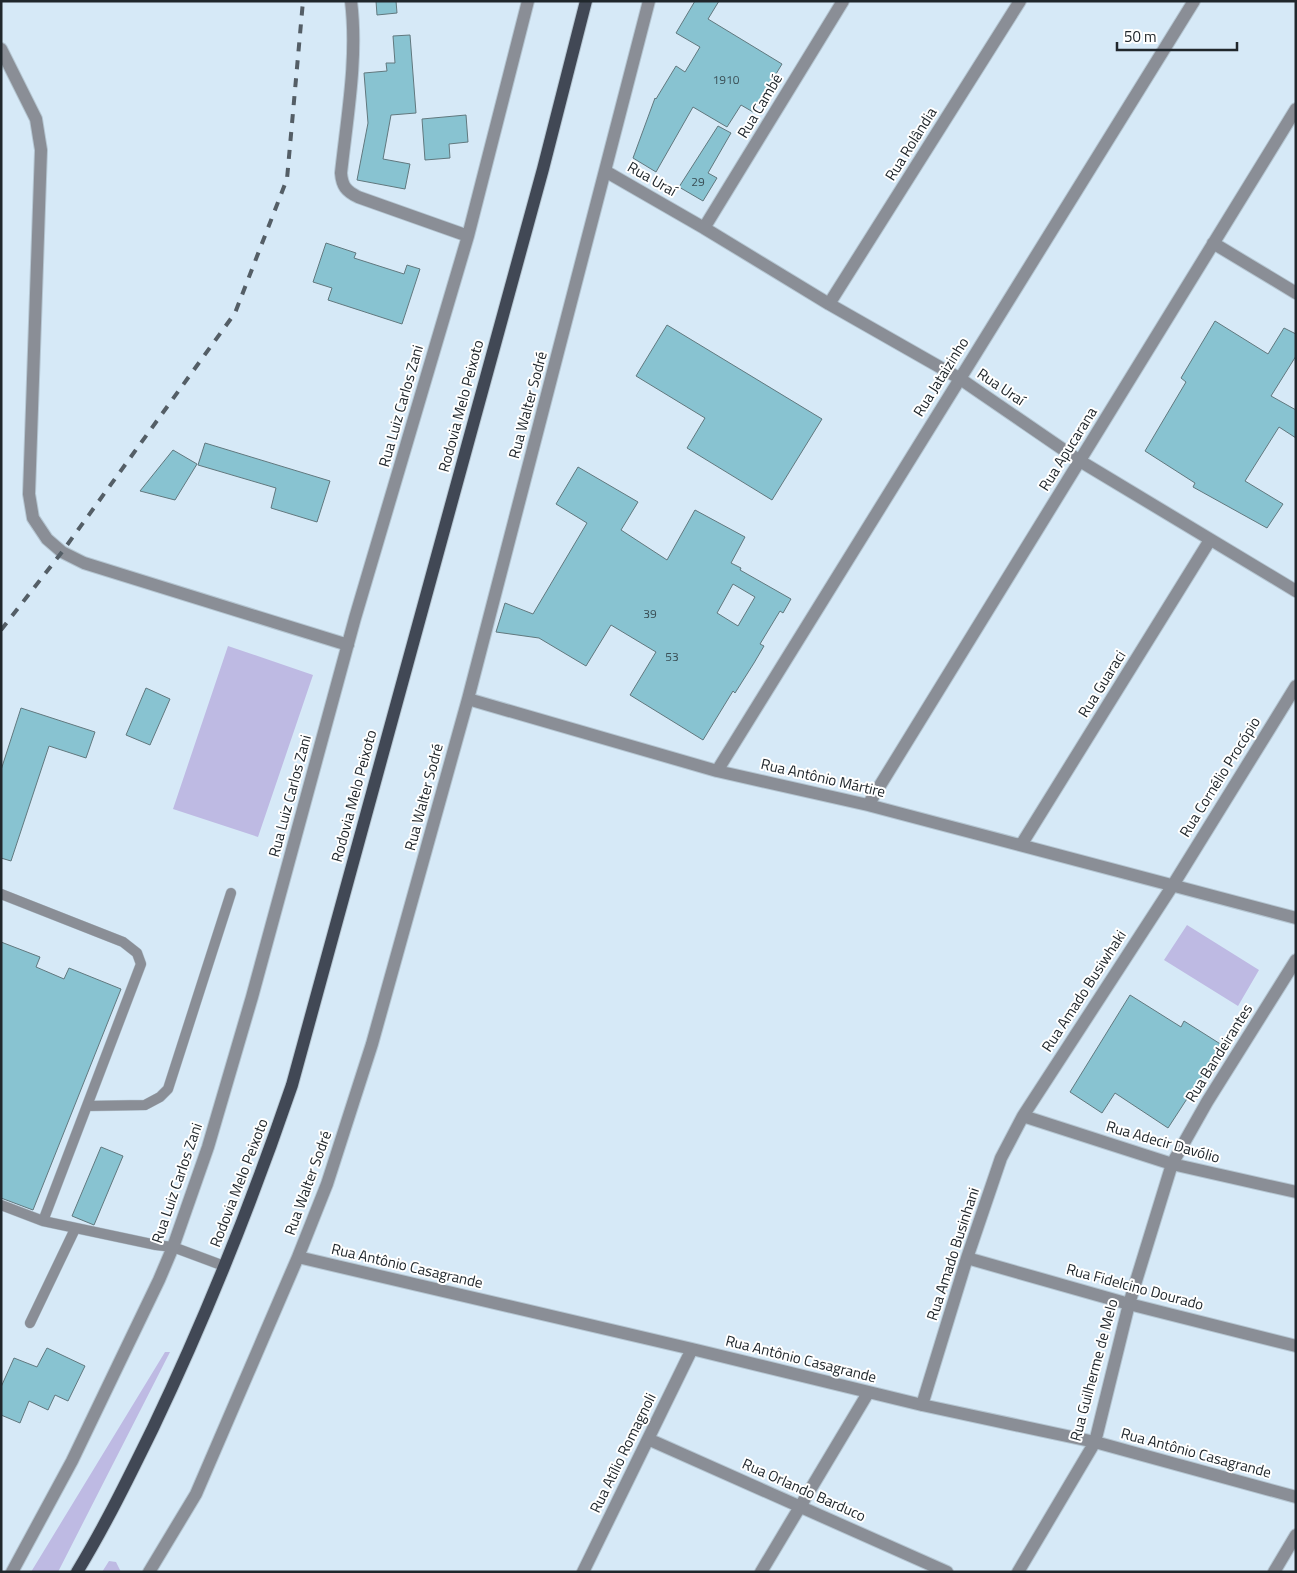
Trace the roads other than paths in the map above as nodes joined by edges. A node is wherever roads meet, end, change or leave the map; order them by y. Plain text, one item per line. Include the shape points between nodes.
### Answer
1 (351, 1) edge
2 (528, 1) edge
3 (586, 1) edge
4 (649, 1) edge
5 (843, 1) edge
6 (1020, 1) edge
7 (1194, 1) edge
8 (1, 49) edge
9 (1296, 109) edge
10 (605, 171) junction
11 (704, 228) junction
12 (468, 236) junction
13 (1213, 243) junction
14 (1296, 293) edge
15 (829, 304) junction
16 (960, 378) junction
17 (1080, 461) junction
18 (1210, 540) junction
19 (1296, 591) edge
20 (348, 645) junction
21 (1296, 686) edge
22 (468, 699) junction
23 (717, 771) junction
24 (868, 805) junction
25 (1021, 845) junction
26 (1173, 885) junction
27 (230, 892) dead end
28 (1, 894) edge
29 (1296, 918) edge
30 (1296, 960) edge
31 (87, 1106) junction
32 (1023, 1116) junction
33 (1172, 1164) junction
34 (1296, 1192) edge
35 (1, 1205) edge
36 (43, 1221) junction
37 (75, 1229) junction
38 (173, 1247) junction
39 (298, 1257) junction
40 (967, 1258) junction
41 (224, 1266) junction
42 (1129, 1304) junction
43 (30, 1322) dead end
44 (1296, 1346) edge
45 (692, 1349) junction
46 (868, 1392) junction
47 (922, 1405) junction
48 (648, 1439) junction
49 (1095, 1442) junction
50 (1296, 1497) edge
51 (801, 1507) junction
52 (1296, 1536) edge
53 (12, 1572) edge
54 (77, 1572) edge
55 (149, 1572) edge
56 (583, 1572) edge
57 (761, 1572) edge
58 (947, 1572) edge
59 (1018, 1572) edge
60 (1274, 1572) edge

1 - 12 street via 353,46 340,174 342,185 349,193
2 - 12 street, Rua Luiz Carlos Zani
3 - 41 main road, Rodovia Melo Peixoto via 292,1085 264,1167
4 - 10 street, Rua Walter Sodré
5 - 11 street, Rua Cambé
6 - 15 street, Rua Rolândia
7 - 16 street, Rua Jataizinho
8 - 20 street via 36,120 41,150 29,494 33,518 47,539 62,552 84,563
9 - 13 street, Rua Apucarana
10 - 11 street, Rua Uraí
10 - 22 street, Rua Walter Sodré
11 - 15 street, Rua Uraí
12 - 20 street, Rua Luiz Carlos Zani
13 - 14 street
13 - 17 street, Rua Apucarana
15 - 16 street, Rua Uraí
16 - 17 street, Rua Uraí
16 - 23 street, Rua Jataizinho
17 - 18 street, Rua Uraí
17 - 24 street, Rua Apucarana
18 - 19 street, Rua Uraí
18 - 25 street, Rua Guaraci
20 - 38 street, Rua Luiz Carlos Zani via 252,997 208,1147
21 - 26 street, Rua Cornélio Procópio
22 - 23 street, Rua Antônio Mártire
22 - 39 street, Rua Walter Sodré via 372,1044 327,1184
23 - 24 street, Rua Antônio Mártire
24 - 25 street, Rua Antônio Mártire
25 - 26 street, Rua Antônio Mártire
26 - 29 street, Rua Antônio Mártire
26 - 32 street, Rua Amado Busiwhaki
27 - 31 lane via 168,1088 160,1097 144,1105
28 - 31 lane via 123,942 136,953 141,964
30 - 33 street, Rua Bandeirantes
31 - 36 lane
32 - 33 street, Rua Adecir Davólio
32 - 40 street, Rua Amado Businhani via 1001,1158
33 - 34 street, Rua Adecir Davólio
33 - 42 street, Rua Guilherme de Melo
35 - 36 lane
36 - 37 lane
37 - 38 lane
37 - 43 lane
38 - 41 lane
38 - 53 street, Rua Luiz Carlos Zani via 72,1461
39 - 45 street, Rua Antônio Casagrande
39 - 55 street, Rua Walter Sodré via 196,1494
40 - 42 street, Rua Fidelcino Dourado
40 - 47 street, Rua Amado Businhani
41 - 54 main road, Rodovia Melo Peixoto via 193,1342 131,1473
42 - 44 street, Rua Fidelcino Dourado
42 - 49 street, Rua Guilherme de Melo
45 - 46 street, Rua Antônio Casagrande
45 - 48 street, Rua Atílio Romagnoli
46 - 47 street, Rua Antônio Casagrande
46 - 51 street
47 - 49 street, Rua Antônio Casagrande
48 - 51 street, Rua Orlando Barduco
48 - 56 street, Rua Atílio Romagnoli
49 - 50 street, Rua Antônio Casagrande
49 - 59 street, Rua Guilherme de Melo
51 - 57 street
51 - 58 street, Rua Orlando Barduco
52 - 60 street

